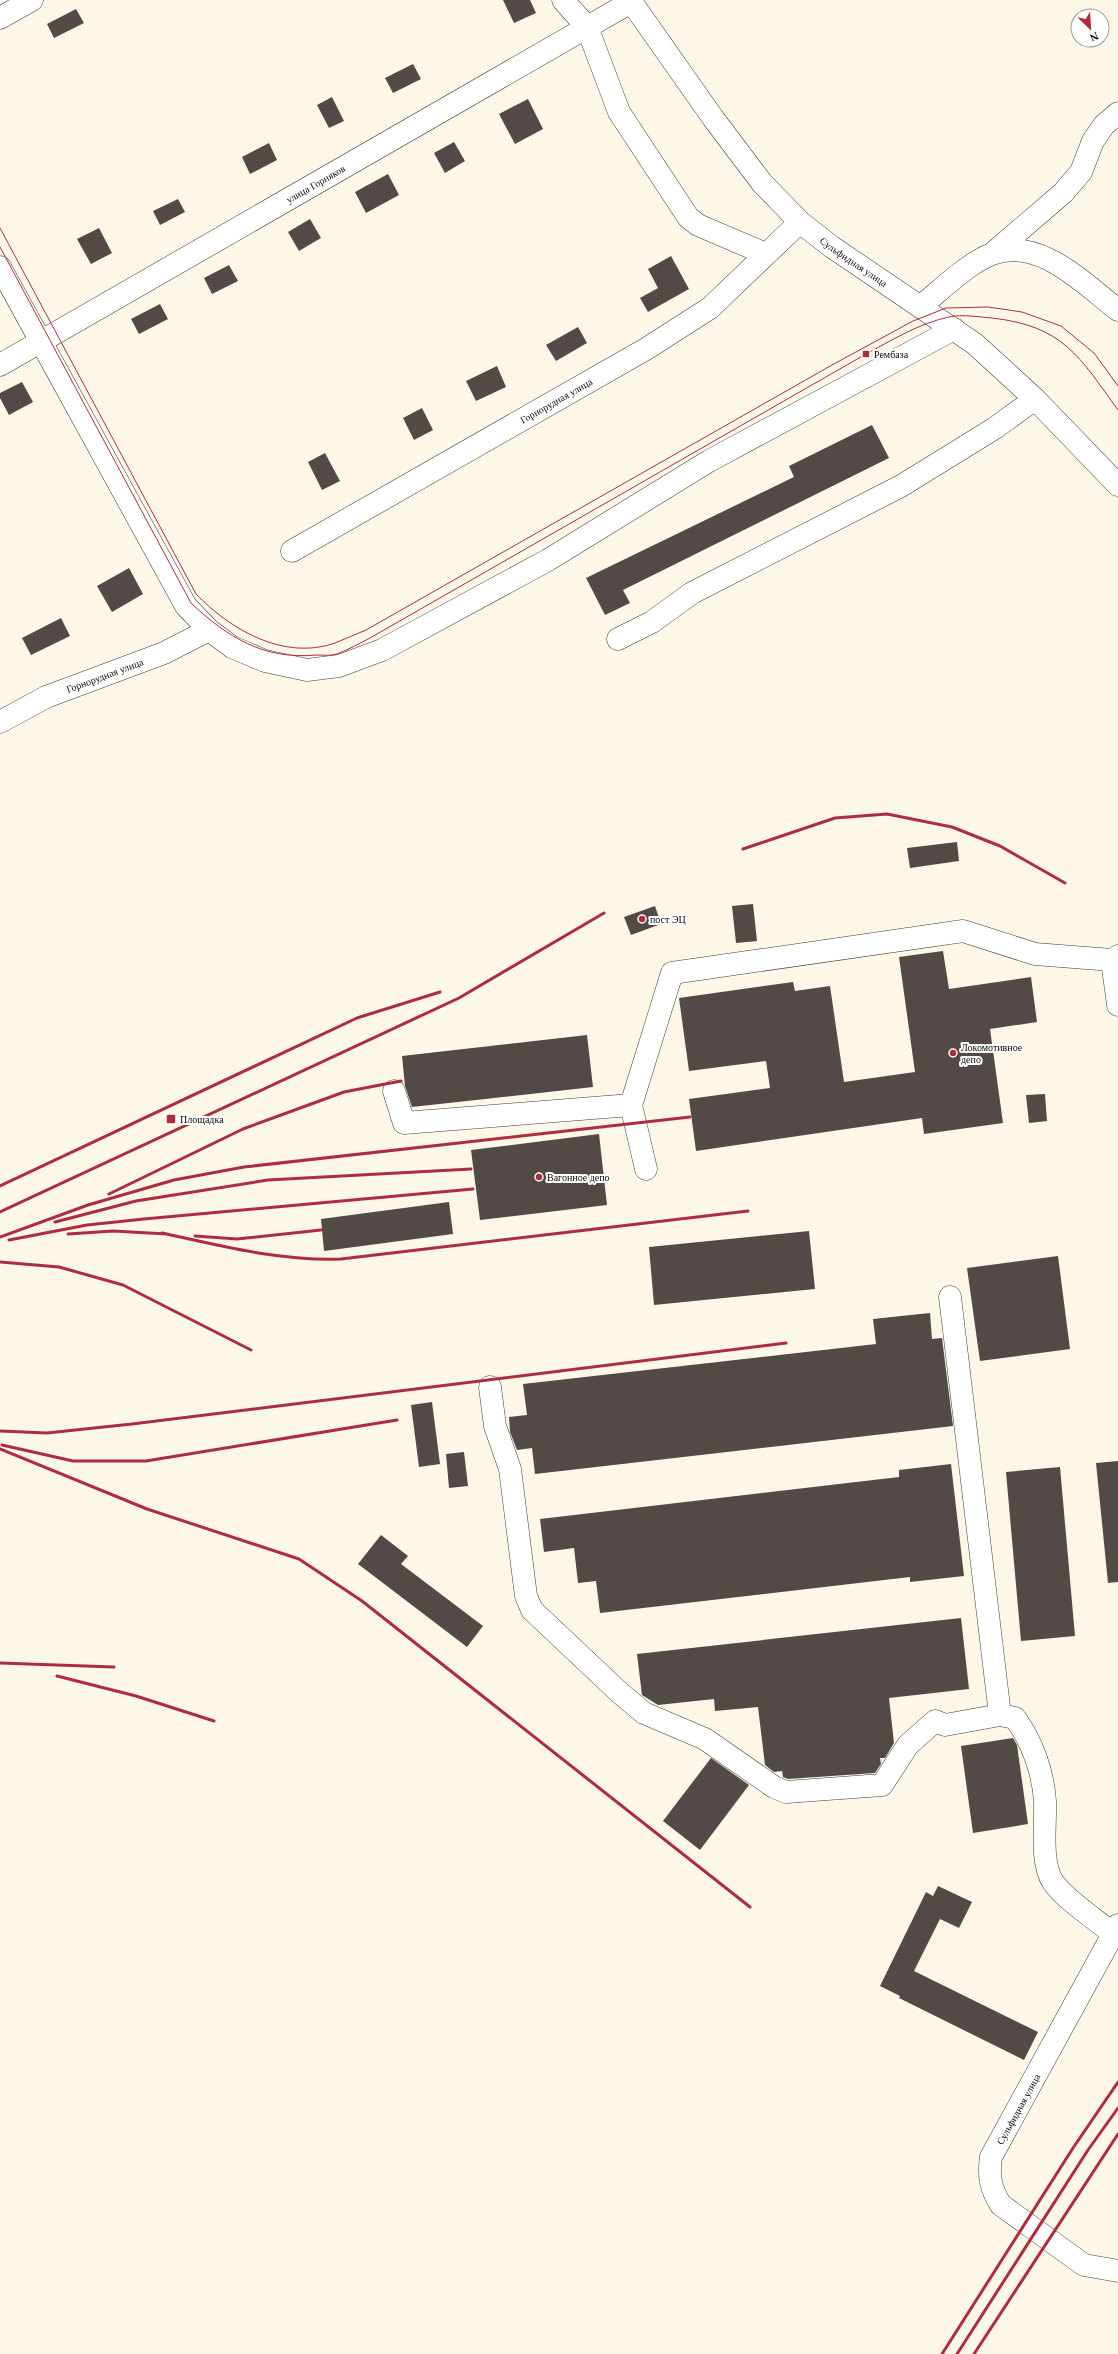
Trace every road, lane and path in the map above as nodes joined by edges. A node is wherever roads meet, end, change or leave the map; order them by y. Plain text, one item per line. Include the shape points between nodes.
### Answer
1 (32, 0) edge
2 (563, 0) edge
3 (630, 1) edge
4 (0, 18) edge
5 (587, 27) junction
6 (1118, 113) edge
7 (800, 222) junction
8 (766, 254) junction
9 (992, 254) junction
10 (0, 267) edge
11 (920, 306) junction
12 (1118, 310) edge
13 (954, 329) junction
14 (40, 342) junction
15 (0, 365) edge
16 (1035, 399) junction
17 (1118, 485) edge
18 (292, 551) dead end
19 (210, 630) junction
20 (618, 639) dead end
21 (0, 722) edge
22 (1115, 958) edge
23 (1118, 1005) edge
24 (394, 1091) dead end
25 (631, 1105) junction
26 (646, 1169) dead end
27 (950, 1297) dead end
28 (490, 1387) dead end
29 (1000, 1715) junction
30 (1116, 1930) edge
31 (1118, 2271) edge

1 - 4 street
2 - 5 street
3 - 5 street, улица Горняков
3 - 7 street, Сульфидная улица via 762,183
5 - 8 street via 619,112 688,217 698,225
5 - 14 street, улица Горняков
6 - 9 street via 1092,141 1081,172 1063,193
7 - 8 street, Горнорудная улица
7 - 11 street, Сульфидная улица via 832,247
8 - 18 street, Горнорудная улица via 710,308 646,349
9 - 11 street
9 - 12 street via 1015,250 1041,255 1065,269
10 - 14 street
11 - 13 street, Сульфидная улица
13 - 16 street, Сульфидная улица via 975,344
13 - 19 street via 709,461 548,560 382,650 339,666 308,670 266,661 232,647
14 - 15 street, улица Горняков
14 - 19 street via 186,606
16 - 17 street, Сульфидная улица
16 - 20 street via 995,428 901,486 692,593 652,622
19 - 21 street, Горнорудная улица via 164,653 46,697
22 - 23 street
22 - 25 street via 1035,954 963,931 672,973
24 - 25 street via 404,1123
25 - 26 street
27 - 29 street
28 - 29 street via 496,1426 510,1469 526,1596 532,1610 644,1713 705,1739 774,1787 786,1792 882,1786 908,1745 935,1721 945,1725
29 - 30 street via 1016,1718 1026,1733 1036,1757 1044,1799 1045,1861 1053,1882
30 - 31 street, Сульфидная улица via 991,2157 989,2170 995,2196 1001,2206 1084,2265

